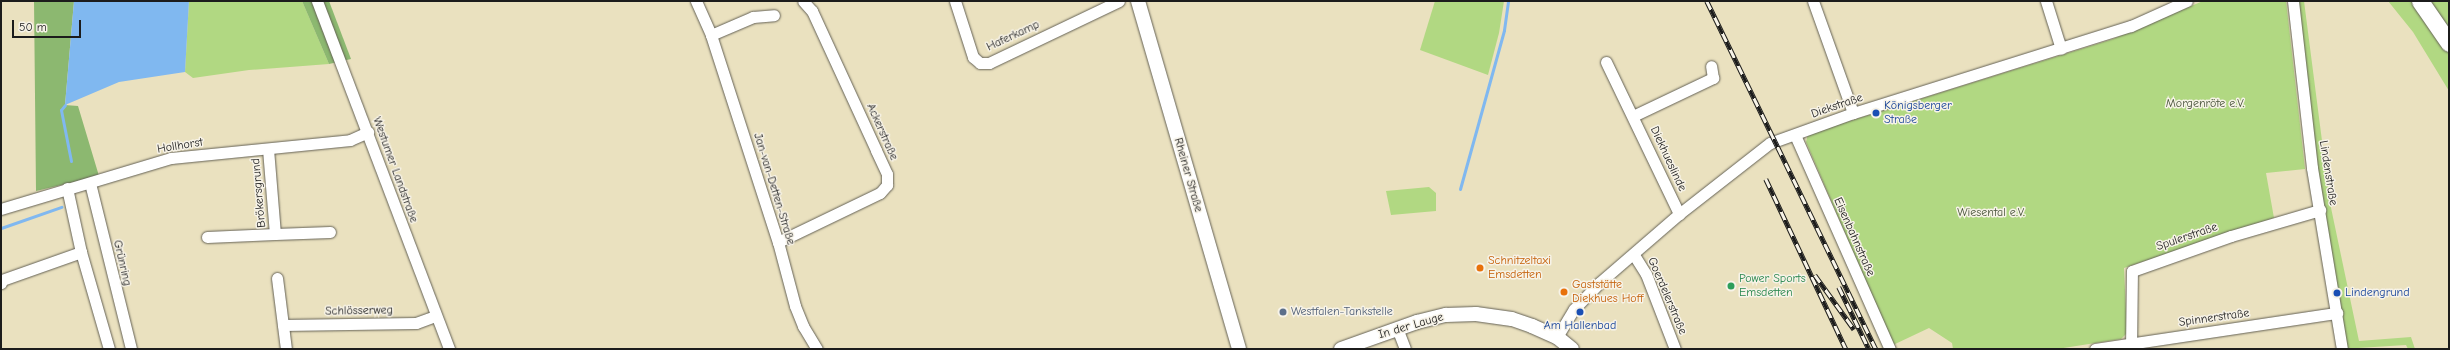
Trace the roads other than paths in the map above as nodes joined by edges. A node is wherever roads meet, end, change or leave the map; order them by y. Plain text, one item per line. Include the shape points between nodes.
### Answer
1 (317, 1) edge
2 (696, 1) edge
3 (803, 1) edge
4 (955, 1) edge
5 (1119, 1) edge
6 (1138, 1) edge
7 (1814, 1) edge
8 (2046, 1) edge
9 (2187, 1) edge
10 (2293, 1) edge
11 (2420, 1) edge
12 (774, 15) dead end
13 (711, 34) junction
14 (2449, 43) edge
15 (2061, 49) junction
16 (1606, 62) dead end
17 (1711, 66) dead end
18 (1853, 113) junction
19 (1633, 116) junction
20 (368, 132) junction
21 (1795, 135) junction
22 (268, 149) junction
23 (90, 183) junction
24 (67, 188) junction
25 (1, 209) edge
26 (2320, 210) junction
27 (1679, 214) junction
28 (330, 232) dead end
29 (275, 234) junction
30 (207, 237) dead end
31 (778, 242) junction
32 (81, 252) junction
33 (1634, 255) junction
34 (277, 278) dead end
35 (1, 283) edge
36 (2337, 313) junction
37 (435, 316) junction
38 (282, 325) junction
39 (1397, 328) junction
40 (1557, 337) junction
41 (2131, 346) edge
42 (109, 349) edge
43 (131, 349) edge
44 (286, 349) edge
45 (449, 349) edge
46 (816, 349) edge
47 (1239, 349) edge
48 (1341, 349) edge
49 (1405, 349) edge
50 (1572, 349) edge
51 (1675, 349) edge
52 (1890, 349) edge
53 (2095, 349) edge
54 (2342, 349) edge

1 - 20 street, Westumer Landstraße
2 - 13 street, Jan-van-Detten-Straße
3 - 31 street, Ackerstraße via 812,11 887,174 887,186 880,194
4 - 5 street, Haferkamp via 973,57 980,64
6 - 47 street, Rheiner Straße
7 - 18 street
8 - 15 street
9 - 15 street, Diekstraße via 2131,26
10 - 26 street, Lindenstraße via 2312,168
11 - 14 main road
12 - 13 street via 753,17
13 - 31 street, Jan-van-Detten-Straße
15 - 18 street, Diekstraße
16 - 19 street, Diekhueslinde
17 - 19 street via 1713,78
18 - 21 street, Diekstraße
19 - 27 street, Diekhueslinde
20 - 22 street, Hollhorst via 350,140
20 - 37 street, Westumer Landstraße
21 - 27 street, Diekstraße via 1770,143
21 - 52 street, Eisenbahnstraße
22 - 23 street, Hollhorst via 171,158
22 - 29 street, Brökersgrund
23 - 24 street, Hollhorst
23 - 43 street, Grünring
24 - 25 street, Hollhorst
24 - 32 street
26 - 36 street, Lindenstraße
26 - 41 street, Spulerstraße via 2231,236 2132,271
27 - 33 street, Diekstraße
28 - 29 street, Brökersgrund
29 - 30 street, Brökersgrund
31 - 46 street, Jan-van-Detten-Straße via 795,306
32 - 35 street via 2,280
32 - 42 street
33 - 40 street, Diekstraße via 1584,298
33 - 51 street, Goerdelerstraße via 1646,274
34 - 38 street
36 - 41 street, Spinnerstraße
36 - 54 street, Lindenstraße
37 - 38 street, Schlösserweg via 416,324
37 - 45 street, Westumer Landstraße
38 - 44 street
39 - 40 street, In der Lauge via 1434,317 1476,314 1512,320
39 - 48 street, In der Lauge
39 - 49 street
40 - 50 street, In der Lauge
41 - 53 street, Spinnerstraße

